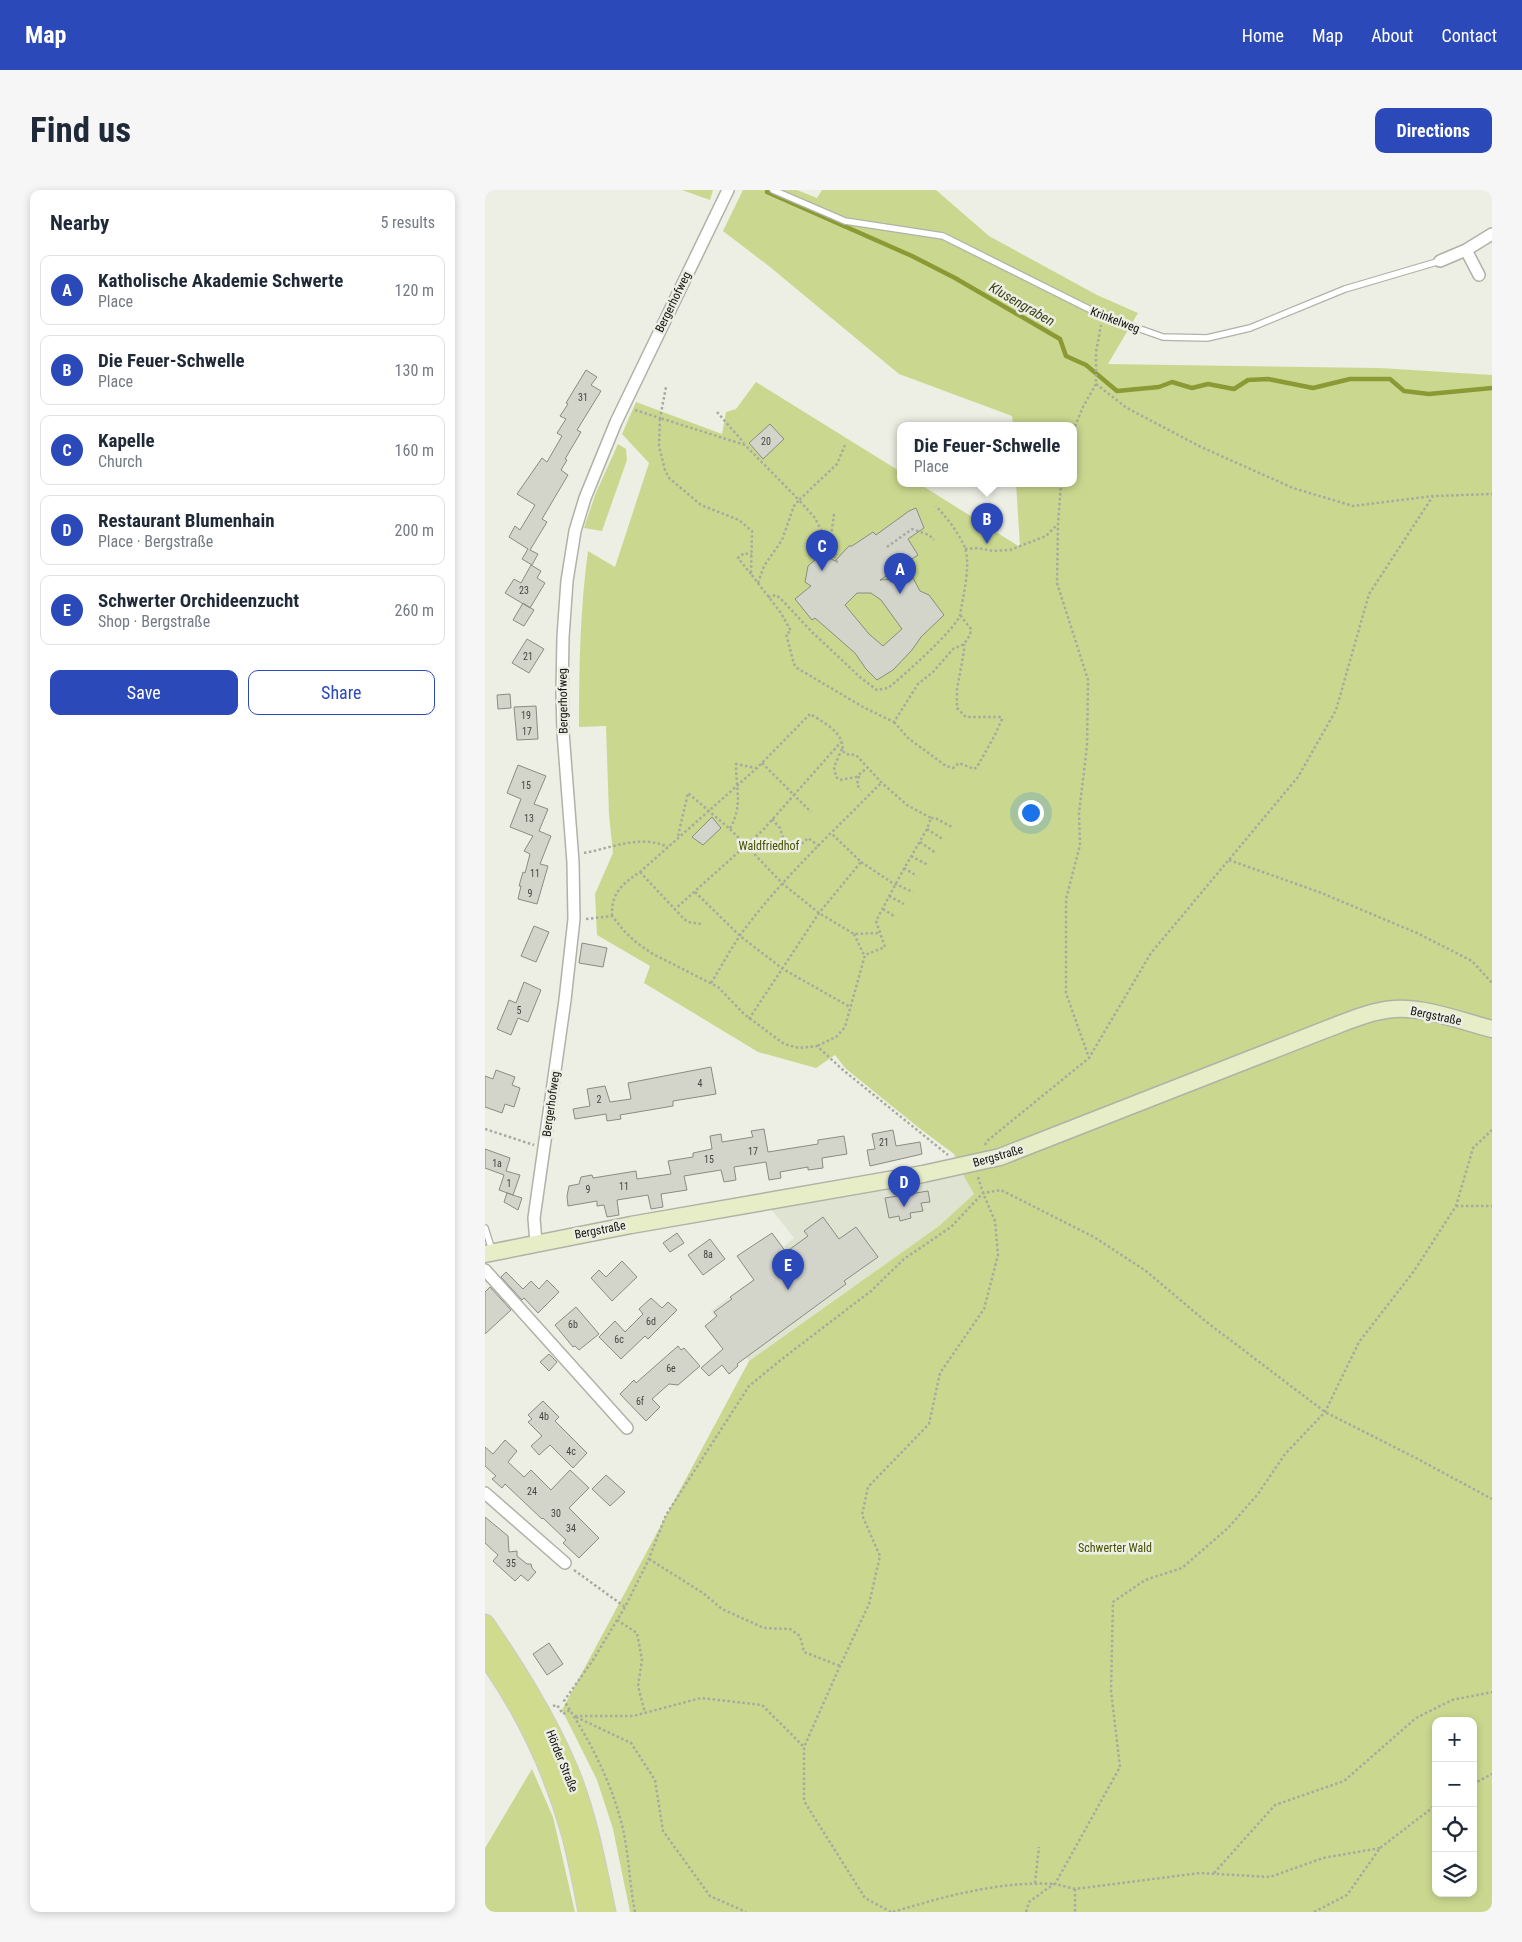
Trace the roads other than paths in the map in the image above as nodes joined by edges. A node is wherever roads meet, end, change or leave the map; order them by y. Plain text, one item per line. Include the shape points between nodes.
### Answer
1 (728, 190) edge
2 (773, 190) edge
3 (1492, 234) edge
4 (1466, 250) junction
5 (1440, 261) joint
6 (1479, 275) dead end
7 (1492, 1029) edge
8 (485, 1228) edge
9 (536, 1243) junction
10 (489, 1253) edge
11 (485, 1270) edge
12 (627, 1428) dead end
13 (485, 1493) edge
14 (565, 1563) road end
15 (485, 1624) edge
16 (485, 1654) edge
17 (588, 1912) edge
18 (606, 1912) edge

1 - 9 street, Bergerhofweg via 624,406 585,498 575,531 567,581 562,700 573,855 573,919 565,1000 534,1218
2 - 5 lane, Krinkelweg via 845,221 943,236 1103,316 1163,338 1207,338 1250,328 1345,289
3 - 4 street, Krinkelweg
4 - 5 street, Krinkelweg
4 - 6 street
7 - 9 main road, Bergstraße via 1412,1010 1394,1009 1360,1016 1025,1148 974,1163
8 - 10 lane
9 - 10 main road, Bergstraße
11 - 12 street
13 - 14 street
15 - 18 main road, Hörder Straße via 524,1682 568,1770 585,1819
16 - 17 main road, Hörder Straße via 520,1708 548,1768 571,1833

